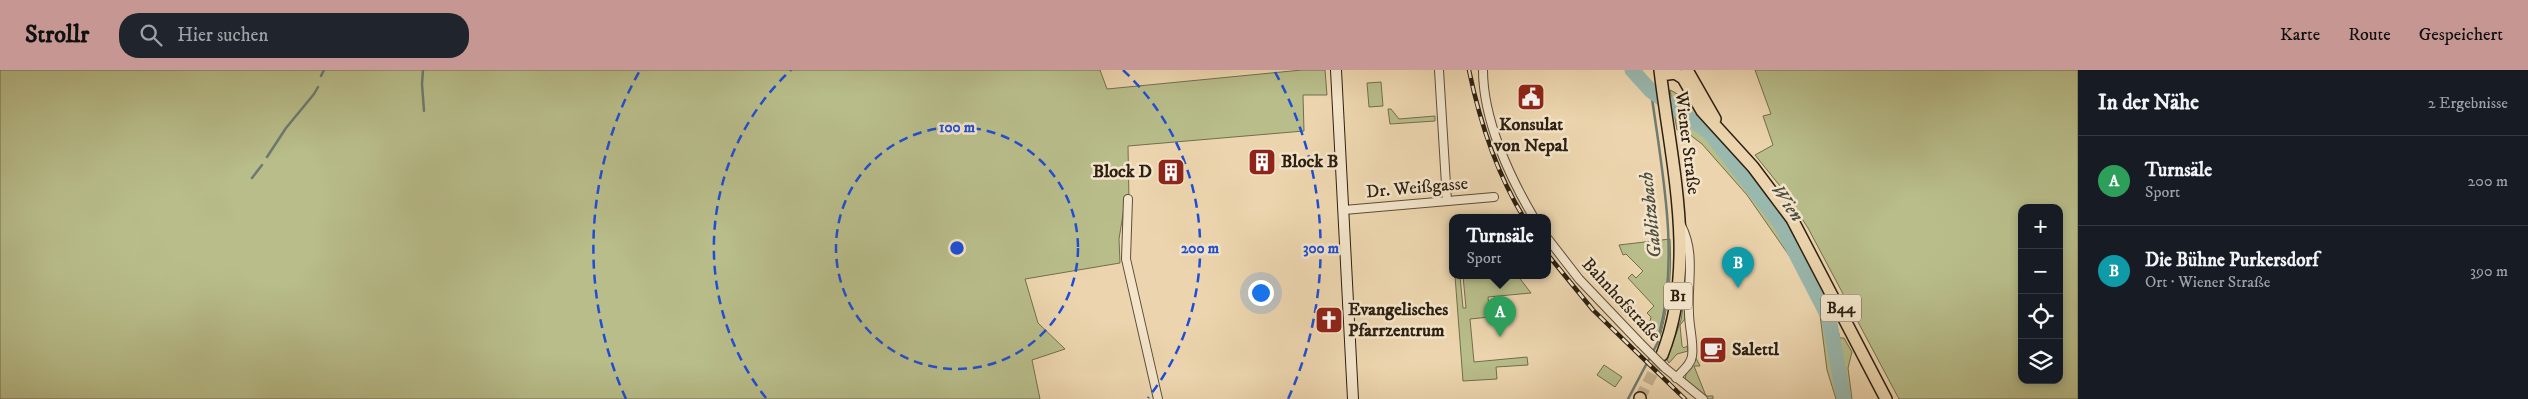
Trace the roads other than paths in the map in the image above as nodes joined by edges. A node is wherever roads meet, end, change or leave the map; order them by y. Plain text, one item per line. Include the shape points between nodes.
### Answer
1 (1336, 70) edge
2 (1439, 70) edge
3 (1483, 70) edge
4 (1688, 70) edge
5 (1661, 76) edge
6 (1720, 129) junction
7 (1494, 197) dead end
8 (1128, 199) dead end
9 (1447, 201) junction
10 (1344, 210) junction
11 (1532, 214) edge
12 (1678, 220) junction
13 (1551, 243) edge
14 (1662, 355) tunnel mouth
15 (1676, 378) junction
16 (1158, 399) edge
17 (1353, 399) edge
18 (1703, 399) edge
19 (1886, 399) edge

1 - 10 street
2 - 9 street
3 - 11 street via 1488,109 1511,180
4 - 6 main road, B44
5 - 6 main road, B44 via 1681,76 1698,105
5 - 12 main road, Wiener Straße / B1
6 - 19 main road, B44 via 1792,219
7 - 9 street, Dr. Weißgasse
8 - 16 street via 1126,259
9 - 10 street, Dr. Weißgasse
10 - 17 street
12 - 14 main road, Wiener Straße / B1 via 1678,293 1672,328
12 - 15 street, Wiener Straße via 1688,238 1690,252 1688,311 1692,353 1690,363
13 - 15 street, Bahnhofstraße, bridge via 1579,279
15 - 18 street

